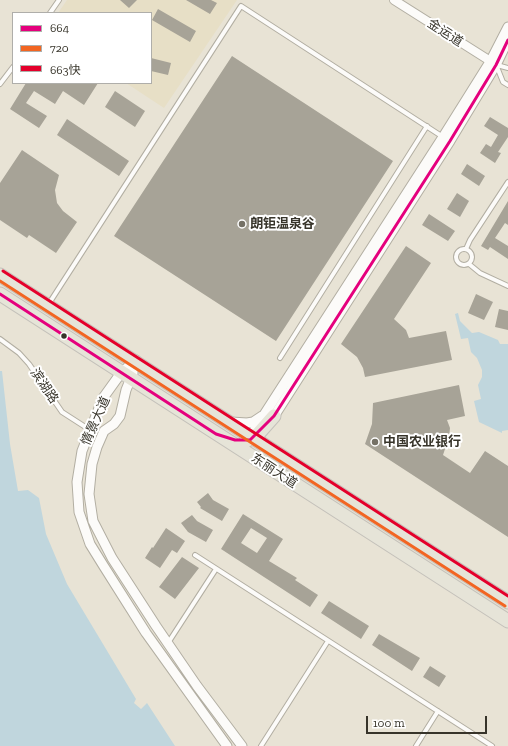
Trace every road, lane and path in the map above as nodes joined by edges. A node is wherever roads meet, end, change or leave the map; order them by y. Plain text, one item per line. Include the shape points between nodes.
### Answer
1 (59, 0) edge
2 (394, 0) edge
3 (51, 12) edge
4 (508, 26) edge
5 (508, 40) edge
6 (493, 63) junction
7 (12, 68) edge
8 (508, 68) edge
9 (0, 84) edge
10 (508, 85) edge
11 (427, 126) junction
12 (446, 139) junction
13 (507, 184) edge
14 (466, 249) junction
15 (469, 264) junction
16 (0, 274) edge
17 (508, 286) edge
18 (0, 294) edge
19 (48, 305) junction
20 (0, 340) edge
21 (280, 358) dead end
22 (136, 360) junction
23 (126, 376) junction
24 (270, 414) junction
25 (224, 419) junction
26 (91, 430) junction
27 (250, 444) junction
28 (106, 547) junction
29 (96, 553) junction
30 (195, 555) dead end
31 (216, 569) junction
32 (508, 602) edge
33 (508, 621) edge
34 (328, 641) junction
35 (168, 643) junction
36 (159, 651) junction
37 (438, 711) junction
38 (227, 746) edge
39 (242, 746) edge
40 (261, 746) edge
41 (416, 746) edge
42 (492, 746) edge

1 - 3 lane
2 - 6 street, 金运道
4 - 6 street
5 - 6 street
6 - 8 lane
6 - 10 lane via 503,82
6 - 12 street
7 - 9 lane
11 - 12 lane
11 - 19 lane via 241,6
11 - 21 lane
12 - 24 street
13 - 14 lane
14 - 15 lane via 473,255
14 - 15 lane via 458,252 456,257 462,265
15 - 17 lane
16 - 19 highway, 东丽大道
18 - 23 highway
19 - 22 highway, 东丽大道
20 - 26 lane, 滨湖路 via 19,353 29,364 62,412
22 - 23 street, 情景大道
22 - 25 highway, 东丽大道
23 - 26 street, 情景大道 via 103,398
23 - 27 highway via 216,434
23 - 28 street, 情景大道 via 126,390 120,416 104,431 89,479 90,508
24 - 25 street via 247,423
24 - 27 highway
25 - 27 highway, 东丽大道
26 - 29 street, 情景大道 via 78,467 78,498 84,528
27 - 32 highway, 东丽大道
27 - 33 highway, 东丽大道
28 - 29 street
28 - 35 street, 情景大道
29 - 36 street, 情景大道
30 - 31 lane
31 - 34 lane
31 - 35 lane
34 - 37 lane
34 - 40 lane
35 - 36 street
35 - 39 street, 情景大道
36 - 38 street, 情景大道
37 - 41 lane
37 - 42 lane

